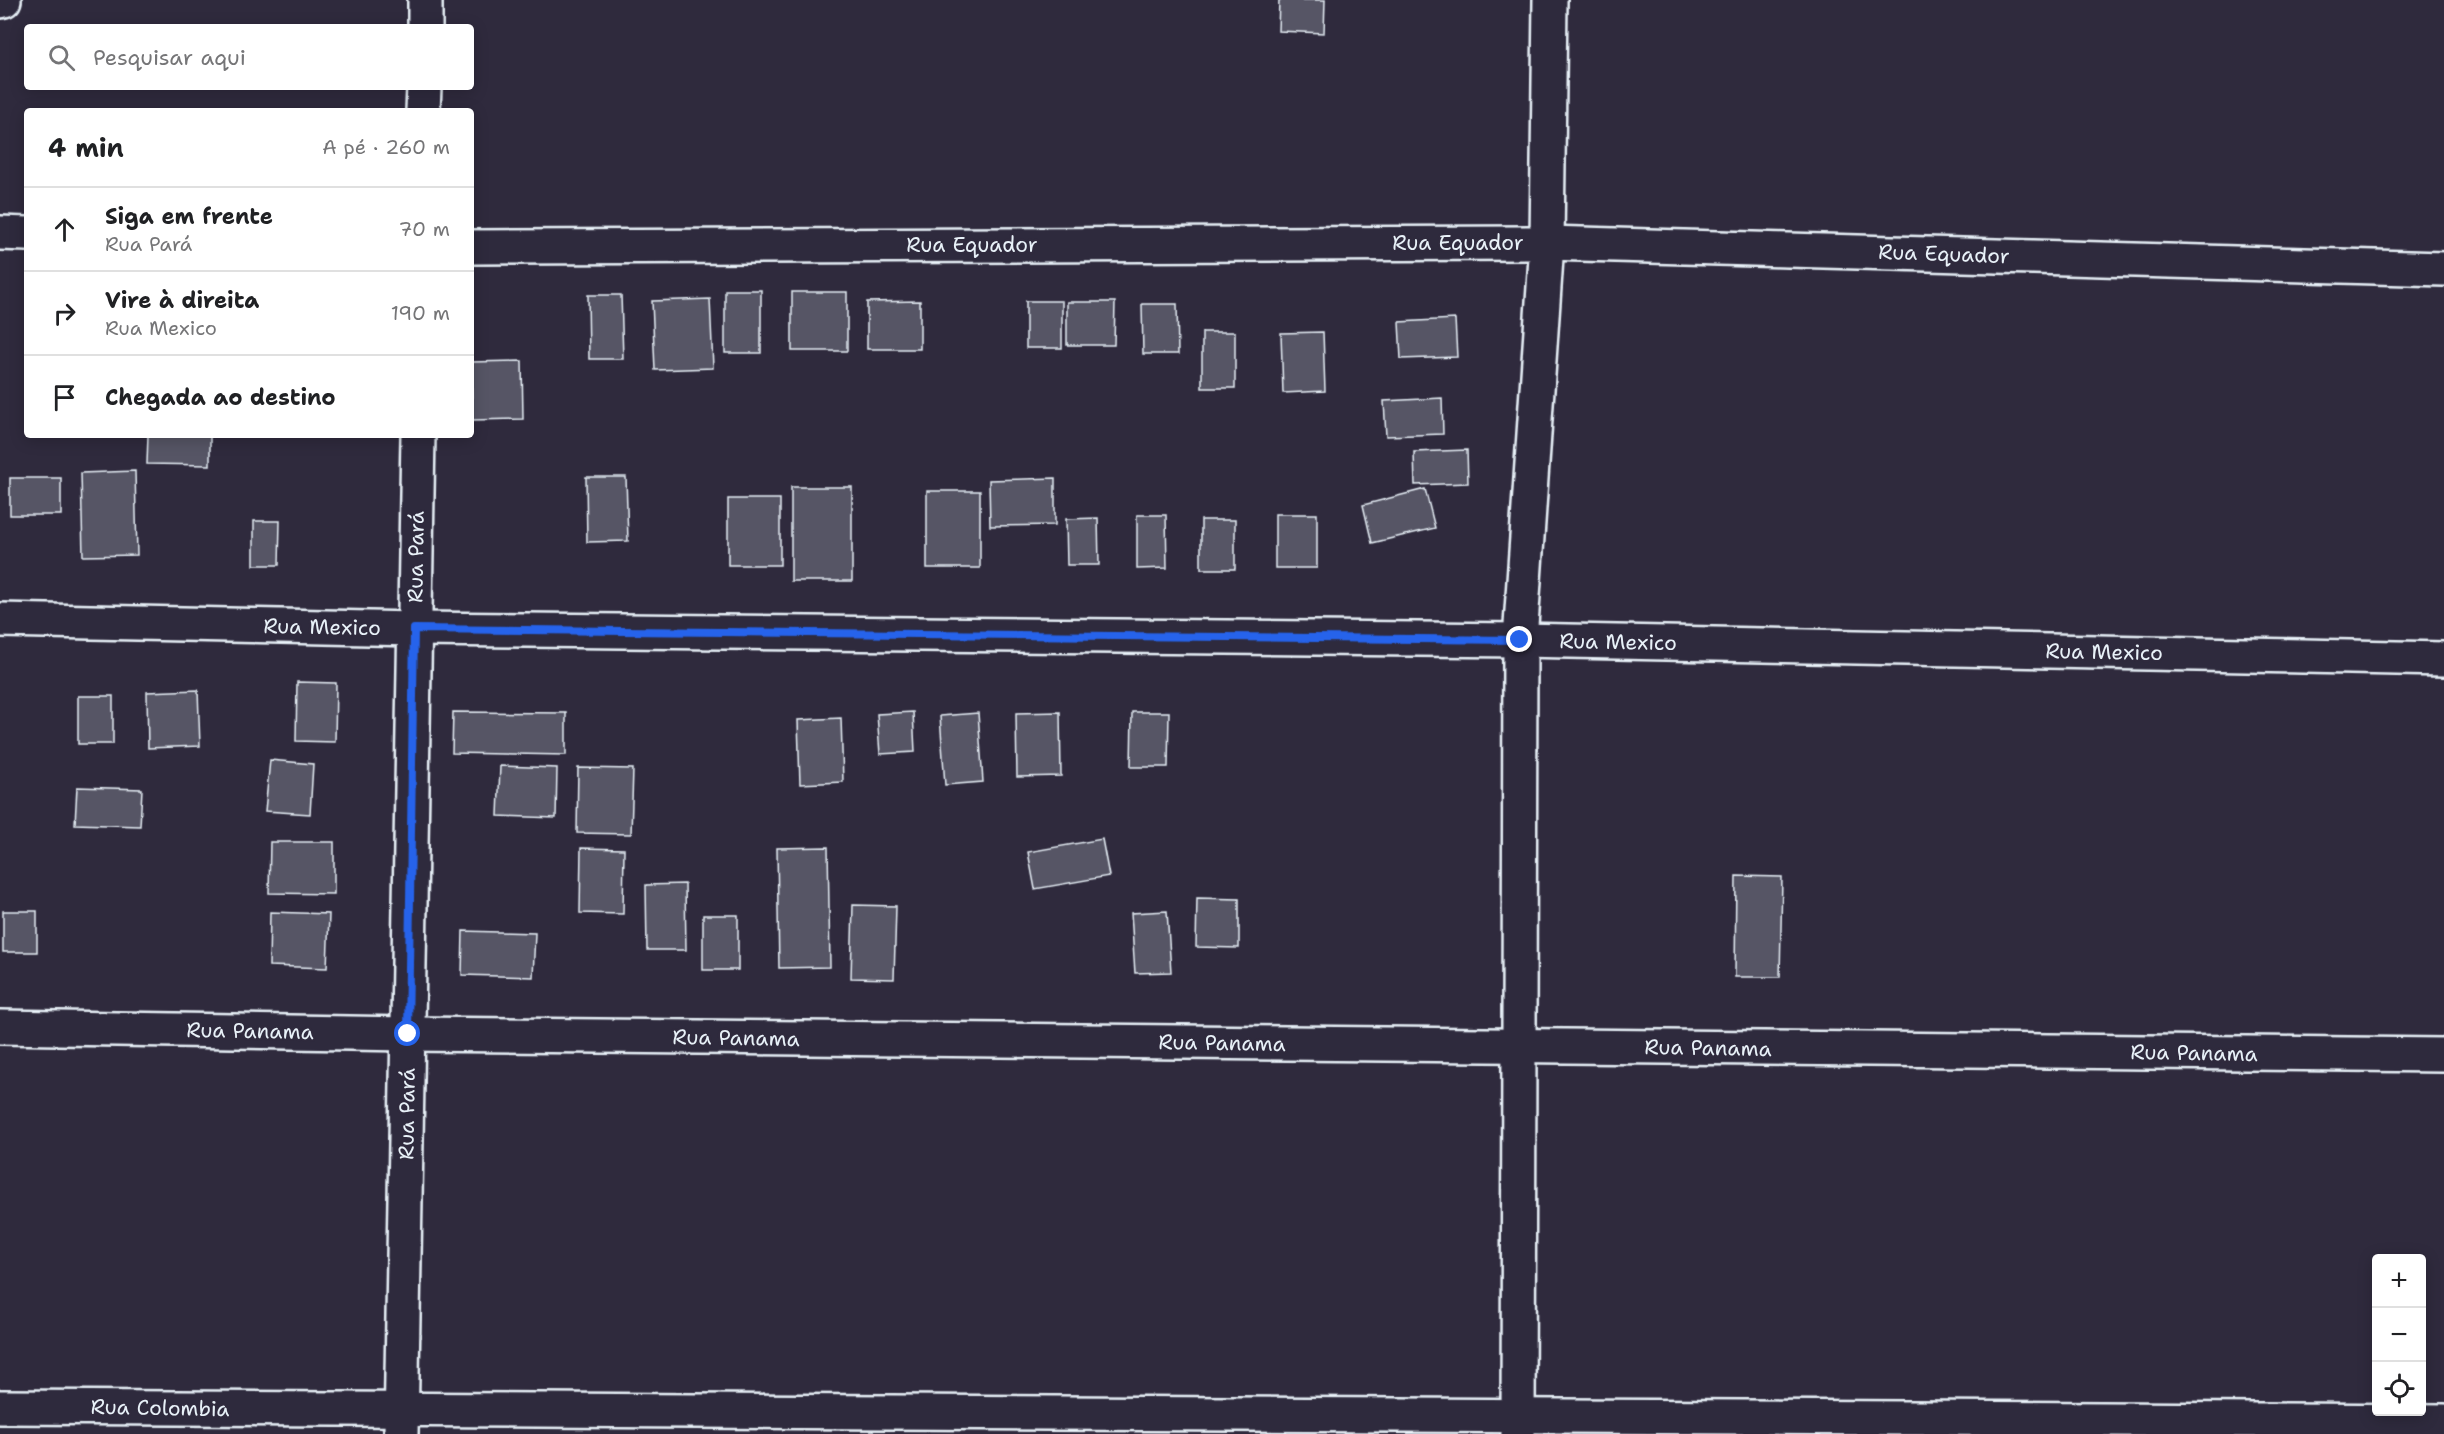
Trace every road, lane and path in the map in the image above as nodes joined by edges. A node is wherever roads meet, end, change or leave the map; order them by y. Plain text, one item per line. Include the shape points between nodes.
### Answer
1 (425, 0) edge
2 (1550, 0) edge
3 (425, 24) edge
4 (424, 90) edge
5 (423, 108) edge
6 (0, 233) edge
7 (24, 234) edge
8 (1547, 243) junction
9 (474, 247) edge
10 (2444, 269) edge
11 (418, 438) edge
12 (0, 620) edge
13 (414, 629) junction
14 (1520, 640) junction
15 (2444, 659) edge
16 (0, 1027) edge
17 (408, 1034) junction
18 (1519, 1046) junction
19 (2444, 1055) edge
20 (0, 1407) edge
21 (2444, 1421) edge
22 (401, 1422) edge
23 (1518, 1425) edge

1 - 3 street
2 - 8 street
4 - 5 street
6 - 7 street
8 - 9 street, Rua Equador
8 - 10 street, Rua Equador
8 - 14 street
11 - 13 street, Rua Pará
12 - 13 street, Rua Mexico
13 - 14 street, Rua Mexico
13 - 17 street, Rua Pará
14 - 15 street, Rua Mexico
14 - 18 street
16 - 17 street, Rua Panama
17 - 18 street, Rua Panama
17 - 22 street, Rua Pará
18 - 19 street, Rua Panama
18 - 23 street
20 - 22 street, Rua Colombia
21 - 23 street, Rua Colombia
22 - 23 street, Rua Colombia

